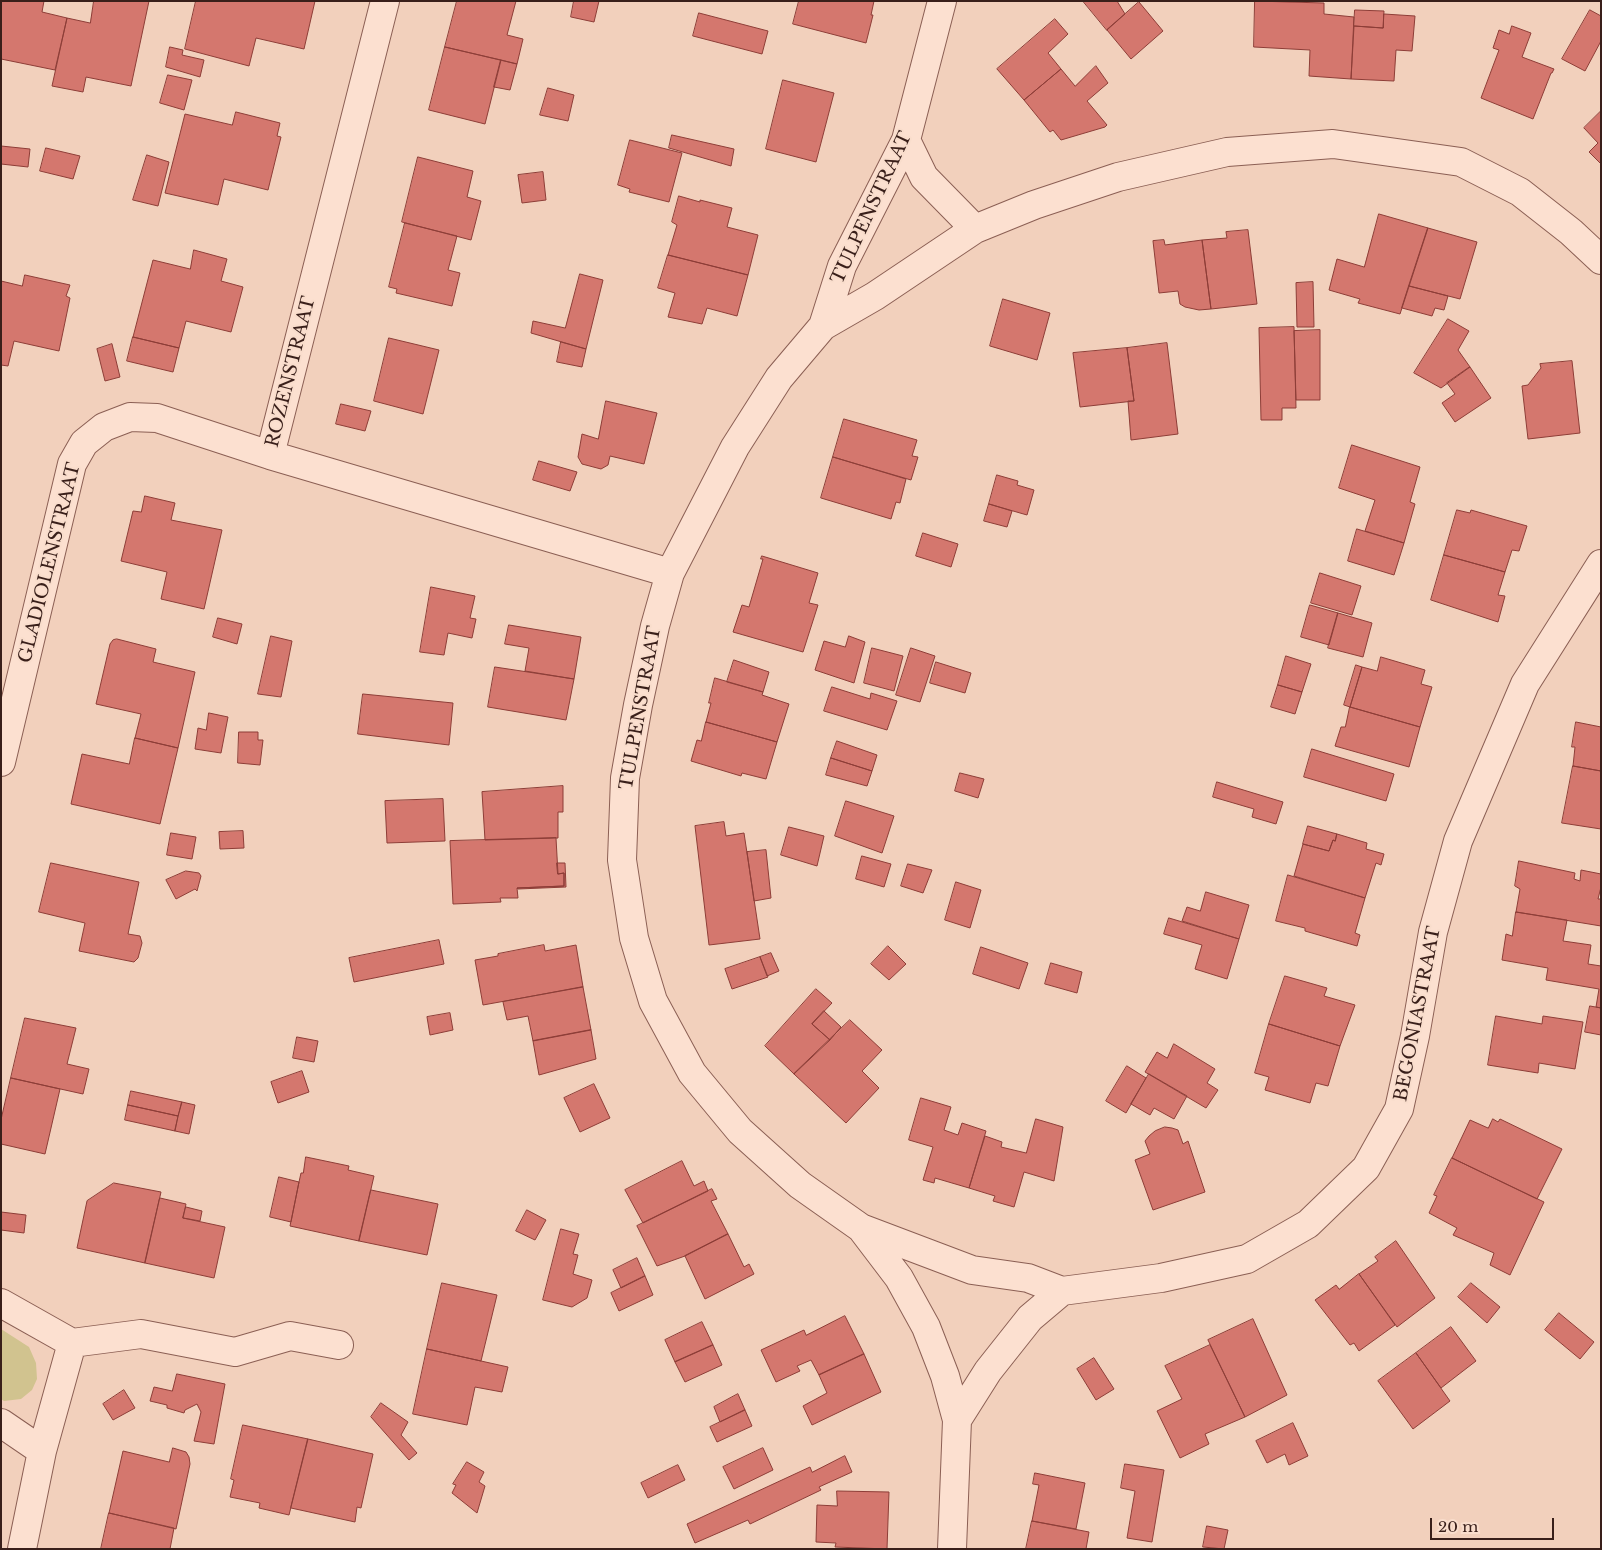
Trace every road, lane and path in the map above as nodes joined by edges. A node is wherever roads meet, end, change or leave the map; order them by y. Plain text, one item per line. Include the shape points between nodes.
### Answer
1 (385, 1) edge
2 (942, 1) edge
3 (906, 140) junction
4 (975, 229) junction
5 (1601, 260) edge
6 (823, 326) junction
7 (270, 455) junction
8 (1601, 564) edge
9 (670, 573) junction
10 (5, 732) edge
11 (1, 762) edge
12 (861, 1228) junction
13 (1062, 1290) junction
14 (1, 1303) edge
15 (72, 1343) junction
16 (339, 1345) dead end
17 (957, 1420) junction
18 (1, 1424) edge
19 (42, 1451) junction
20 (22, 1549) edge
21 (952, 1549) edge

1 - 7 street, ROZENSTRAAT
2 - 3 street, TULPENSTRAAT
3 - 4 street via 924,176
3 - 6 street, TULPENSTRAAT via 842,266
4 - 5 street via 1118,177 1227,152 1333,144 1461,162 1520,192
4 - 6 street, TULPENSTRAAT via 875,296
6 - 9 street, TULPENSTRAAT via 779,378 735,447
7 - 9 street, ROZENSTRAAT
7 - 10 street, GLADIOLENSTRAAT via 156,418 130,417 104,427 84,443 72,464
8 - 13 street, BEGONIASTRAAT via 1525,684 1458,841 1434,932 1399,1109 1366,1168 1308,1224 1248,1258 1161,1278
9 - 12 street, TULPENSTRAAT via 655,626 625,778 622,860 634,938 653,1000 692,1073 740,1131 800,1186
10 - 11 street, GLADIOLENSTRAAT
12 - 13 street, TULPENSTRAAT via 972,1270 1028,1278
12 - 17 street, TULPENSTRAAT via 899,1278 926,1327
13 - 17 street via 1030,1318 988,1371
14 - 15 street
15 - 16 street via 140,1334 235,1352 290,1336
15 - 19 street
17 - 21 street, TULPENSTRAAT
18 - 19 street
19 - 20 street

